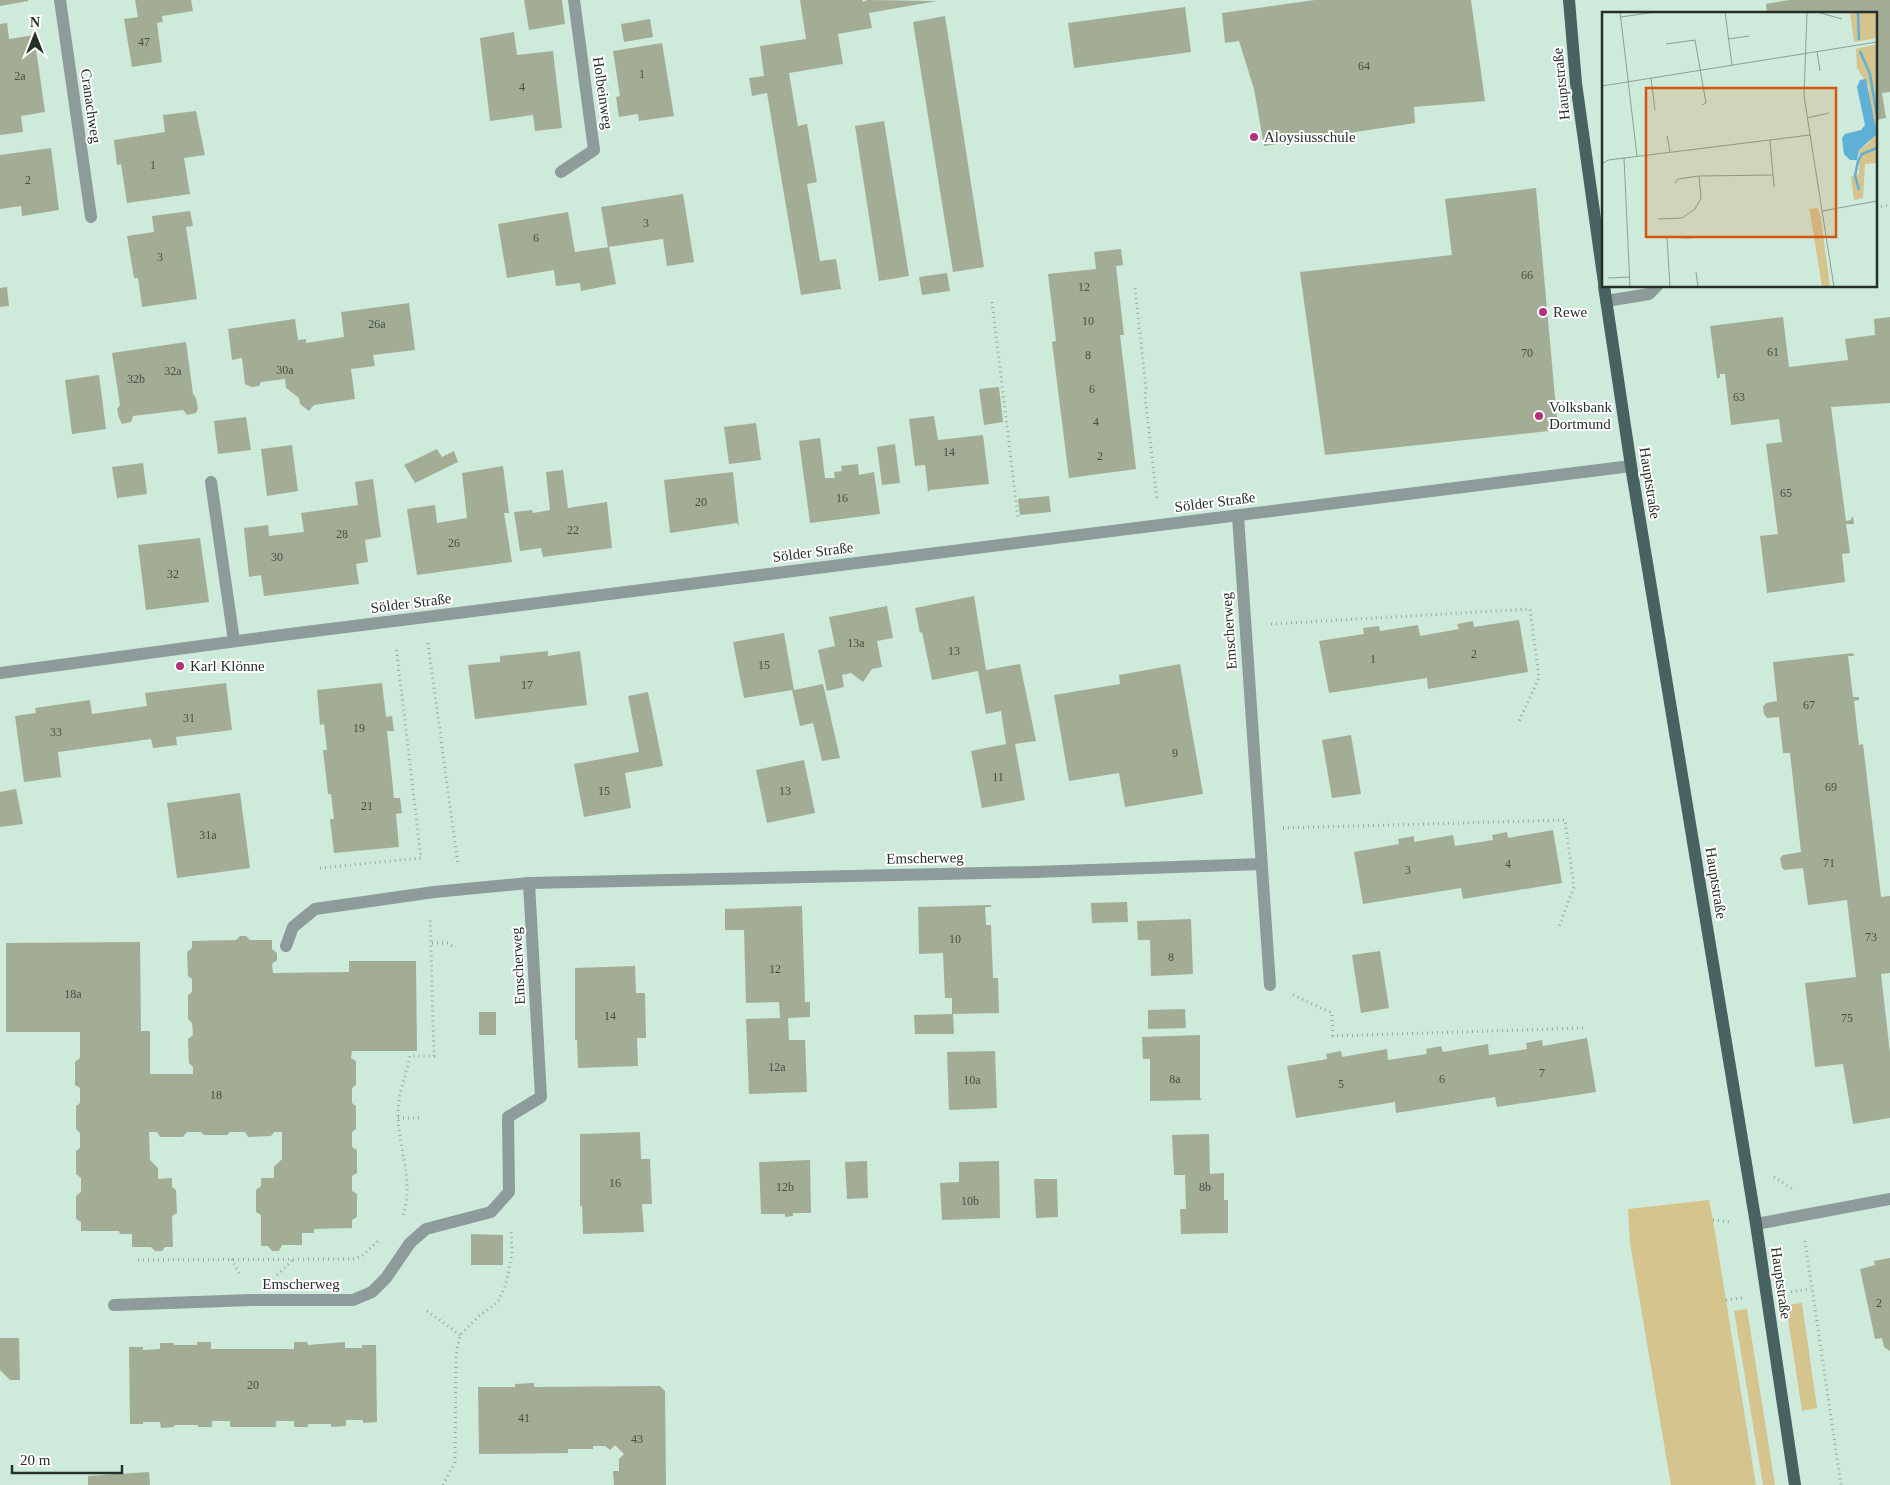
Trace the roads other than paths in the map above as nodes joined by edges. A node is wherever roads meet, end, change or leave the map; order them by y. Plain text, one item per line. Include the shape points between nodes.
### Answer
1 (60, 0) edge
2 (574, 0) edge
3 (1569, 0) edge
4 (561, 172) dead end
5 (91, 217) dead end
6 (1602, 271) edge
7 (1604, 288) edge
8 (1655, 288) edge
9 (1606, 301) junction
10 (1631, 466) junction
11 (211, 482) dead end
12 (1238, 516) junction
13 (234, 641) junction
14 (0, 672) edge
15 (1261, 864) junction
16 (529, 883) junction
17 (286, 946) dead end
18 (1270, 985) road end
19 (1890, 1199) edge
20 (1756, 1224) junction
21 (114, 1305) dead end
22 (1796, 1485) edge

1 - 5 street, Cranachweg
2 - 4 street, Holbeinweg via 594,150
3 - 6 main road, Hauptstraße via 1576,83
7 - 9 main road, Hauptstraße
8 - 9 street via 1650,294
9 - 10 main road, Hauptstraße
10 - 12 street, Sölder Straße
10 - 20 main road, Hauptstraße
11 - 13 street
12 - 13 street, Sölder Straße
12 - 15 street, Emscherweg
13 - 14 street, Sölder Straße
15 - 16 street, Emscherweg
15 - 18 street, Emscherweg
16 - 17 street, Emscherweg via 315,909 293,927
16 - 21 street, Emscherweg via 541,1097 508,1117 509,1192 491,1212 426,1229 410,1243 372,1292 353,1300
19 - 20 street
20 - 22 main road, Hauptstraße

